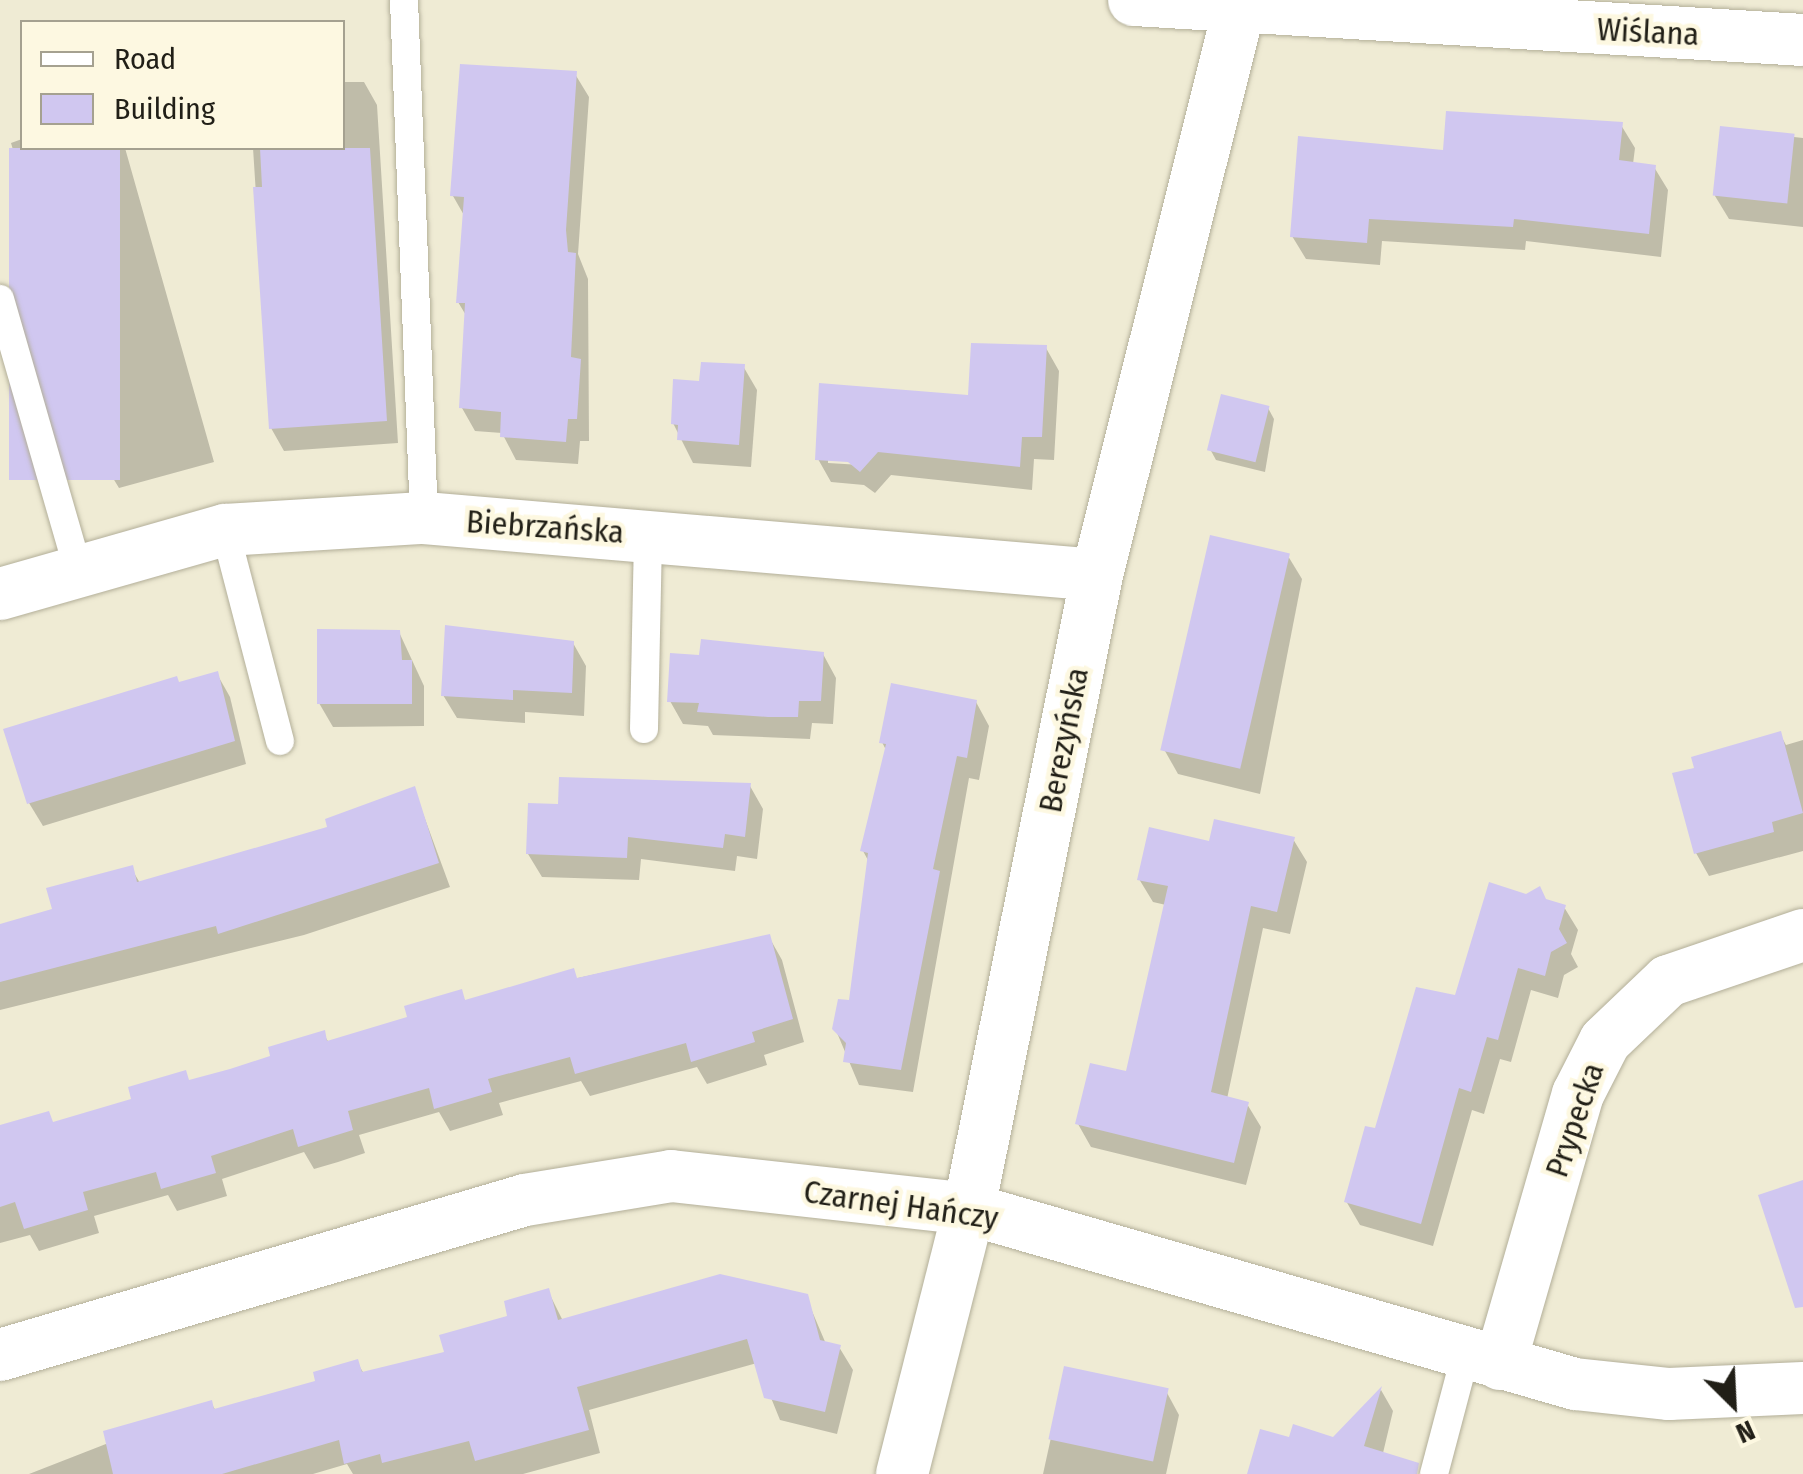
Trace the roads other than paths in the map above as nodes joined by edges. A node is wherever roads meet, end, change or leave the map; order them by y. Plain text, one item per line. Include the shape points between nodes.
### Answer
1 (404, 0) edge
2 (1134, 0) edge
3 (1240, 9) junction
4 (1803, 40) edge
5 (0, 299) edge
6 (424, 518) junction
7 (225, 530) junction
8 (648, 535) junction
9 (78, 570) junction
10 (1097, 575) junction
11 (0, 594) edge
12 (644, 730) dead end
13 (280, 741) dead end
14 (1803, 936) edge
15 (969, 1209) junction
16 (0, 1355) edge
17 (1483, 1358) junction
18 (1803, 1388) edge
19 (902, 1474) edge
20 (1434, 1474) edge

1 - 6 lane
2 - 3 street, Wiślana
3 - 4 street, Wiślana
3 - 10 street, Berezyńska
5 - 9 lane
6 - 7 street, Biebrzańska
6 - 8 street, Biebrzańska
7 - 9 street, Biebrzańska
7 - 13 lane
8 - 10 street, Biebrzańska
8 - 12 lane
9 - 11 street, Biebrzańska
10 - 15 street, Berezyńska
14 - 17 street, Prypecka via 1668,981 1604,1040 1578,1094
15 - 16 street, Czarnej Hańczy via 671,1176 524,1200
15 - 17 street, Czarnej Hańczy
15 - 19 street, Berezyńska
17 - 18 street, Czarnej Hańczy via 1575,1384 1669,1394
17 - 20 lane

